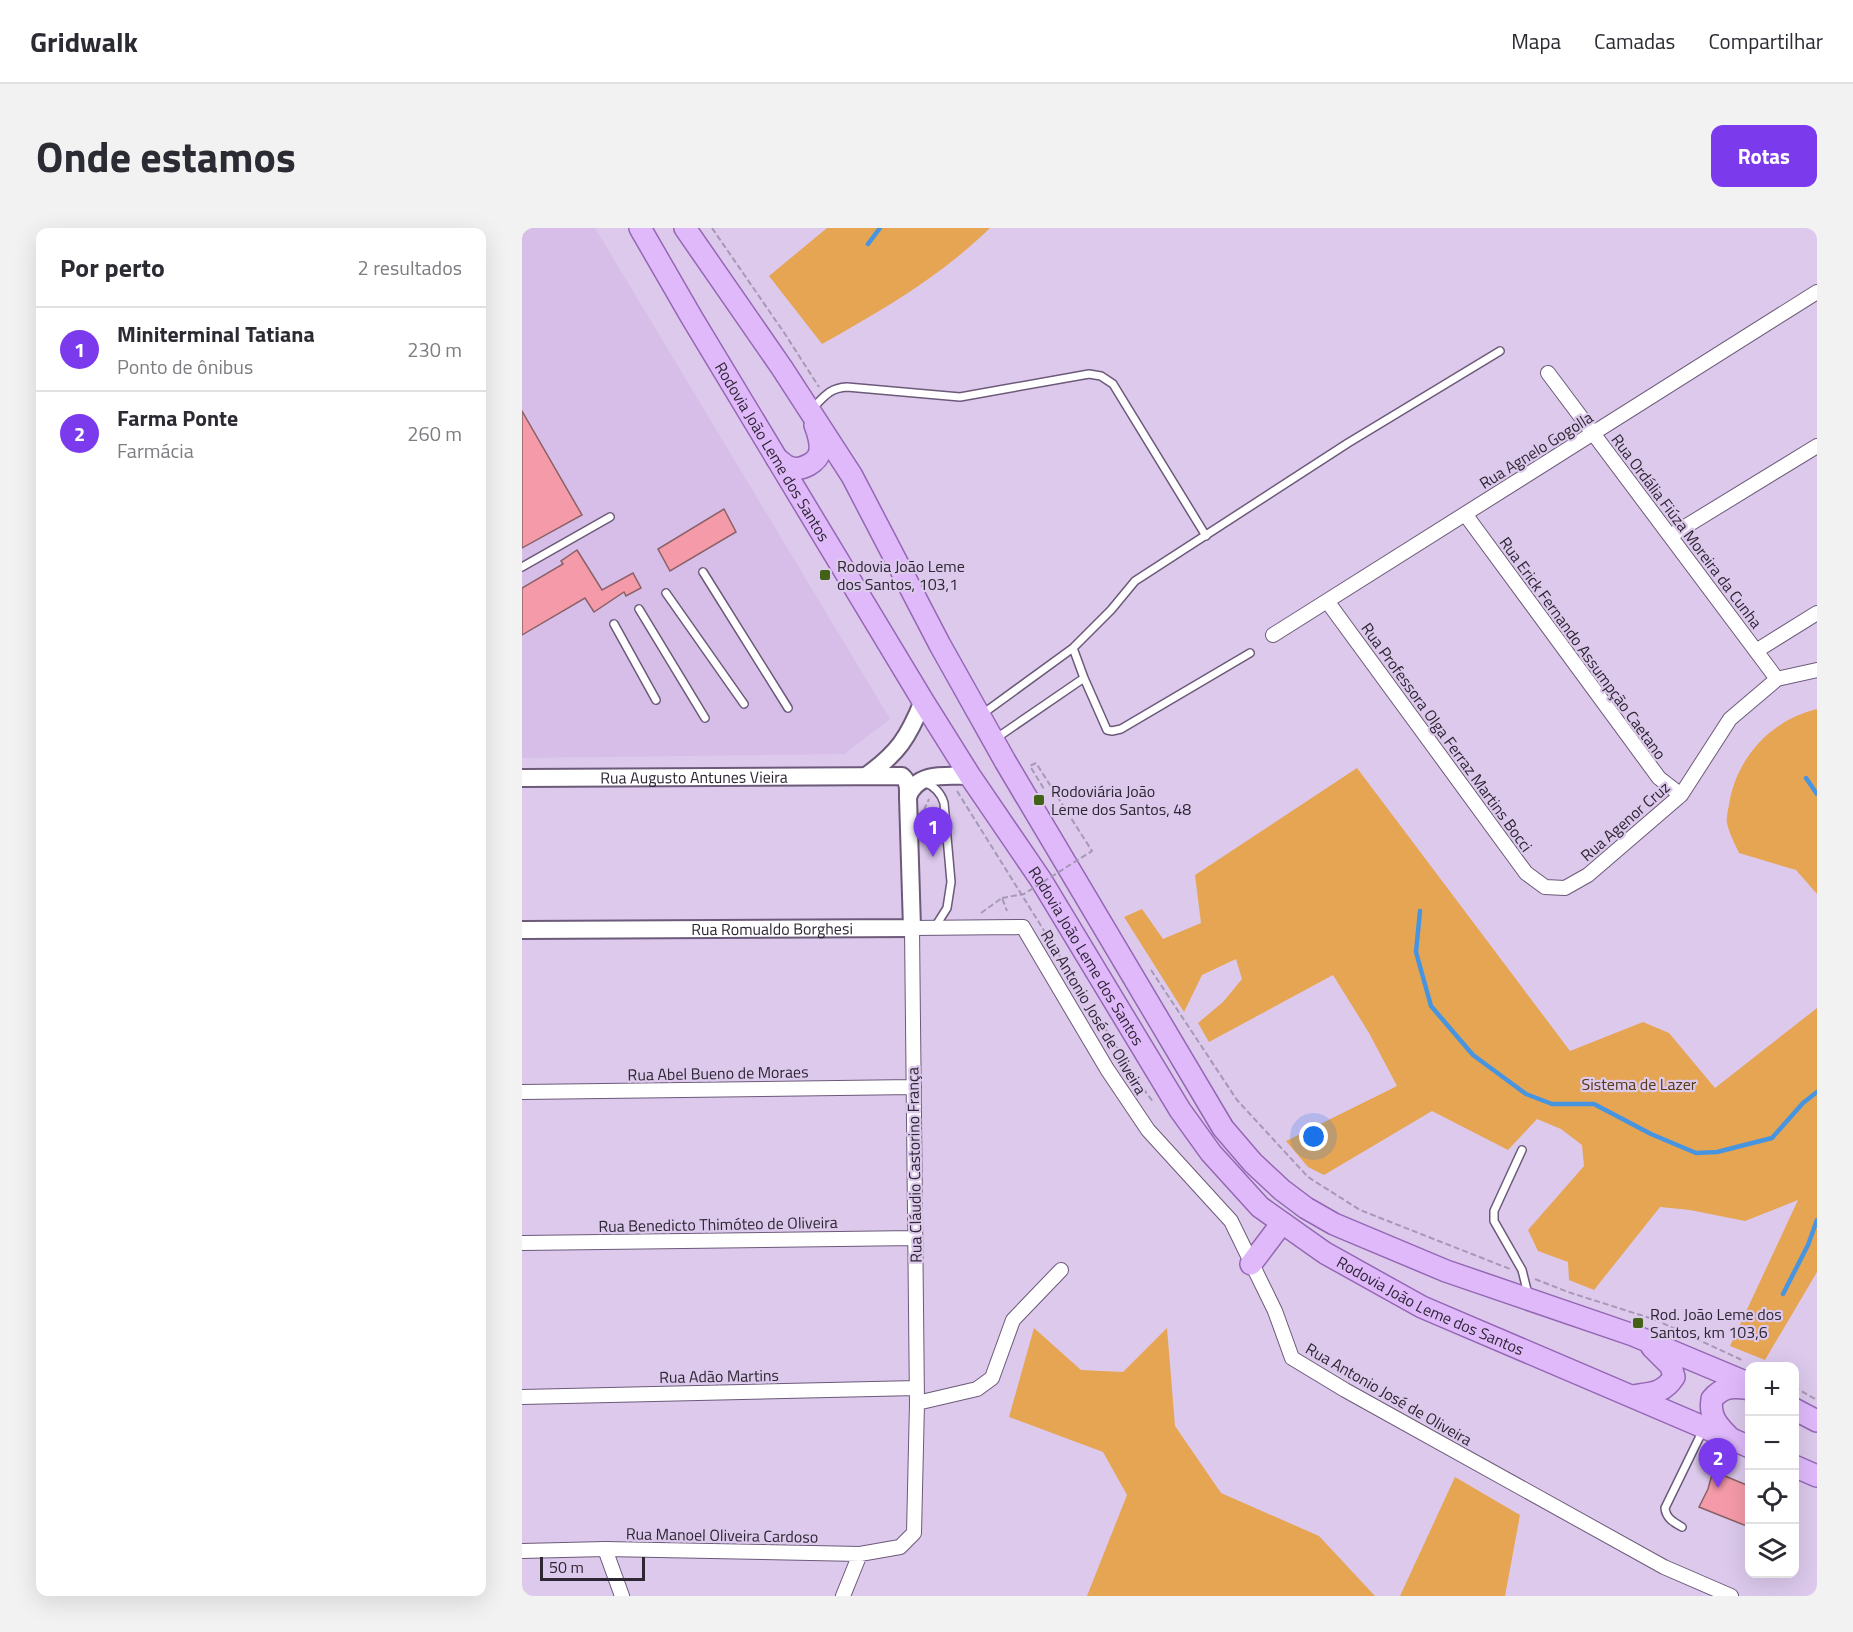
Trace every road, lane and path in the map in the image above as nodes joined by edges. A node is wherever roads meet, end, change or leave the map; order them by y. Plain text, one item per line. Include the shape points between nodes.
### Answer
1 (640, 228) edge
2 (685, 228) edge
3 (712, 228) edge
4 (1817, 292) edge
5 (1500, 351) dead end
6 (1548, 373) dead end
7 (817, 404) junction
8 (1593, 433) junction
9 (1817, 446) edge
10 (777, 459) junction
11 (1465, 514) junction
12 (610, 517) dead end
13 (1206, 536) junction
14 (1670, 537) junction
15 (522, 567) edge
16 (704, 572) dead end
17 (666, 592) dead end
18 (1327, 601) junction
19 (639, 609) dead end
20 (1817, 613) edge
21 (614, 624) dead end
22 (1272, 635) dead end
23 (1073, 648) junction
24 (1756, 651) junction
25 (1250, 653) dead end
26 (1817, 670) edge
27 (1084, 678) junction
28 (1777, 679) junction
29 (656, 700) dead end
30 (923, 701) junction
31 (744, 704) dead end
32 (788, 708) dead end
33 (980, 716) junction
34 (705, 718) dead end
35 (993, 741) junction
36 (866, 776) junction
37 (902, 776) junction
38 (970, 776) junction
39 (522, 778) edge
40 (926, 778) junction
41 (1044, 789) dead end
42 (1682, 795) junction
43 (908, 797) junction
44 (1078, 858) dead end
45 (1085, 867) dead end
46 (1545, 887) joint
47 (1002, 898) junction
48 (1007, 911) dead end
49 (982, 913) dead end
50 (935, 927) junction
51 (1023, 927) joint
52 (912, 928) junction
53 (522, 930) edge
54 (1148, 964) dead end
55 (914, 1087) junction
56 (522, 1092) edge
57 (1522, 1150) dead end
58 (1282, 1223) junction
59 (915, 1238) junction
60 (522, 1243) edge
61 (1251, 1263) junction
62 (1061, 1270) dead end
63 (1523, 1274) junction
64 (1529, 1299) junction
65 (1642, 1339) junction
66 (1746, 1362) dead end
67 (1745, 1382) edge
68 (917, 1388) junction
69 (1745, 1388) edge
70 (1799, 1390) edge
71 (1632, 1396) junction
72 (522, 1397) edge
73 (1817, 1400) edge
74 (917, 1403) junction
75 (1799, 1412) edge
76 (1817, 1421) edge
77 (1704, 1427) junction
78 (1740, 1443) edge
79 (1799, 1468) edge
80 (1817, 1476) edge
81 (1682, 1527) dead end
82 (914, 1533) joint
83 (605, 1549) junction
84 (522, 1551) edge
85 (860, 1554) junction
86 (622, 1596) edge
87 (843, 1596) edge
88 (1731, 1596) edge

1 - 10 main road, Rodovia João Leme dos Santos
2 - 7 main road, Rodovia João Leme dos Santos via 782,368
3 - 7 path via 807,367
4 - 8 street, Rua Agnelo Gogolla
5 - 13 lane via 1348,443
6 - 8 street, Rua Ordália Fiúza Moreira da Cunha
7 - 10 main road via 820,451 816,460 803,468 790,468
7 - 13 lane via 837,388 847,387 960,397 1089,374 1101,376 1113,384
7 - 33 main road, Rodovia João Leme dos Santos
8 - 11 street, Rua Agnelo Gogolla
8 - 14 street, Rua Ordália Fiúza Moreira da Cunha
9 - 14 street
10 - 30 main road, Rodovia João Leme dos Santos
11 - 18 street, Rua Agnelo Gogolla
11 - 42 street, Rua Erick Fernando Assumpção Caetano via 1659,778
12 - 15 lane
13 - 23 lane via 1135,581
14 - 24 street, Rua Ordália Fiúza Moreira da Cunha
16 - 32 lane
17 - 31 lane
18 - 22 street, Rua Agnelo Gogolla
18 - 46 street, Rua Professora Olga Ferraz Martins Bocci via 1526,873
19 - 34 lane
20 - 24 street
21 - 29 lane
23 - 27 lane
23 - 33 lane
24 - 28 street, Rua Ordália Fiúza Moreira da Cunha
25 - 27 lane via 1112,731 1107,730
26 - 28 street, Rua Agenor Cruz
27 - 35 lane
28 - 42 street, Rua Agenor Cruz via 1730,719
30 - 36 street via 903,742 886,762
30 - 38 main road, Rodovia João Leme dos Santos
33 - 35 main road, Rodovia João Leme dos Santos
35 - 64 main road, Rodovia João Leme dos Santos via 1223,1128 1253,1163 1282,1190 1334,1224 1446,1271
36 - 37 street, Rua Augusto Antunes Vieira
36 - 39 street, Rua Augusto Antunes Vieira
37 - 40 lane
37 - 43 street, Rua Cláudio Castorino França via 908,785
38 - 40 street
38 - 58 main road, Rodovia João Leme dos Santos via 1041,880 1180,1110 1211,1153 1260,1207
40 - 43 street via 910,790
40 - 50 lane via 942,794 951,882 947,908
41 - 47 path, bridge via 1030,766 1036,763 1092,850 1024,894
42 - 46 street, Rua Agenor Cruz via 1588,875 1565,888
43 - 52 street, Rua Cláudio Castorino França
44 - 45 path
47 - 48 path
47 - 49 path
50 - 51 street, Rua Romualdo Borghesi
50 - 52 street, Rua Romualdo Borghesi
51 - 61 street, Rua Antonio José de Oliveira via 1148,1130 1231,1221
52 - 53 street, Rua Romualdo Borghesi
52 - 55 street, Rua Cláudio Castorino França
54 - 63 path via 1237,1100 1308,1177 1360,1210
55 - 56 street, Rua Abel Bueno de Moraes
55 - 59 street, Rua Cláudio Castorino França
57 - 63 lane via 1494,1211 1494,1221
58 - 61 main road
58 - 71 main road, Rodovia João Leme dos Santos via 1325,1253 1422,1307
59 - 60 street, Rua Benedicto Thimóteo de Oliveira
59 - 68 street, Rua Cláudio Castorino França
61 - 88 street, Rua Antonio José de Oliveira via 1275,1311 1292,1358 1664,1568
62 - 74 street via 1013,1320 992,1378 977,1389
63 - 64 lane
63 - 66 path via 1656,1320
64 - 65 main road, Rodovia João Leme dos Santos
65 - 67 main road, Rodovia João Leme dos Santos
65 - 71 main road via 1671,1366 1674,1377 1668,1386
68 - 72 street, Rua Adão Martins
68 - 74 street, Rua Cláudio Castorino França
69 - 78 main road via 1722,1388 1711,1406 1718,1426
70 - 73 path
71 - 77 main road, Rodovia João Leme dos Santos
74 - 82 street, Rua Cláudio Castorino França
75 - 76 main road
77 - 78 main road, Rodovia João Leme dos Santos
77 - 81 lane via 1665,1508 1670,1519
79 - 80 main road
82 - 85 street, Rua Manoel Oliveira Cardoso via 900,1547
83 - 84 street, Rua Manoel Oliveira Cardoso
83 - 85 street, Rua Manoel Oliveira Cardoso
83 - 86 street
85 - 87 street

